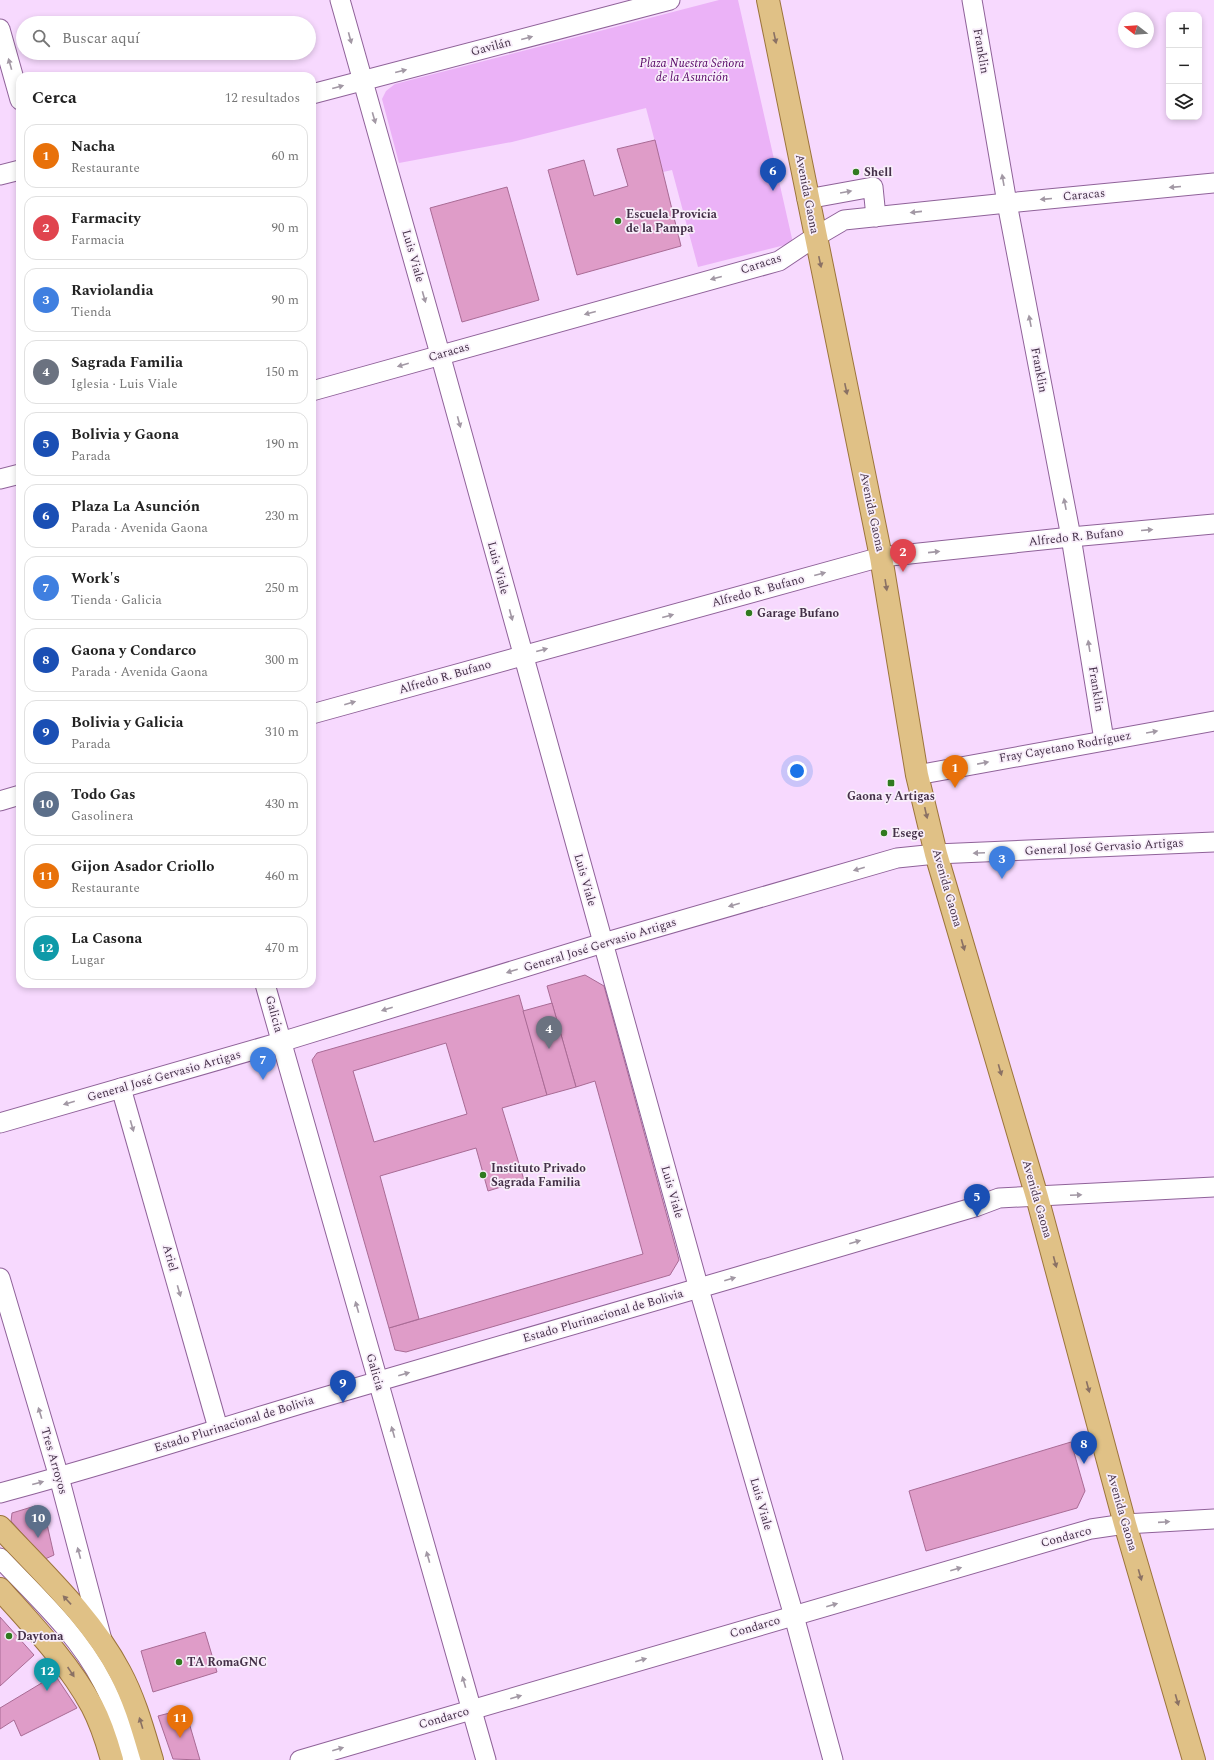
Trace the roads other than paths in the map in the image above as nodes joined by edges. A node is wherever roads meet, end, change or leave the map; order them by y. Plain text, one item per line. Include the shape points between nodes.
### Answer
1 (340, 0) edge
2 (670, 0) edge
3 (768, 0) edge
4 (972, 0) edge
5 (0, 29) edge
6 (363, 80) junction
7 (16, 86) edge
8 (316, 93) edge
9 (16, 171) edge
10 (0, 175) edge
11 (1214, 183) edge
12 (807, 199) junction
13 (1007, 203) junction
14 (876, 217) junction
15 (815, 237) junction
16 (440, 354) junction
17 (316, 390) edge
18 (16, 475) edge
19 (0, 479) edge
20 (1214, 524) edge
21 (1071, 537) junction
22 (881, 557) junction
23 (522, 655) junction
24 (316, 713) edge
25 (1214, 721) edge
26 (1104, 740) junction
27 (917, 775) junction
28 (16, 796) edge
29 (0, 801) edge
30 (1214, 842) edge
31 (936, 854) junction
32 (603, 943) junction
33 (266, 988) edge
34 (281, 1042) junction
35 (121, 1088) junction
36 (0, 1122) edge
37 (1214, 1187) edge
38 (1037, 1197) junction
39 (0, 1278) edge
40 (699, 1289) junction
41 (378, 1381) junction
42 (218, 1428) junction
43 (59, 1478) junction
44 (0, 1493) edge
45 (1214, 1519) edge
46 (1125, 1524) junction
47 (0, 1527) edge
48 (0, 1558) edge
49 (0, 1589) edge
50 (794, 1616) junction
51 (103, 1645) junction
52 (472, 1710) junction
53 (112, 1760) edge
54 (132, 1760) edge
55 (152, 1760) edge
56 (300, 1760) edge
57 (486, 1760) edge
58 (833, 1760) edge
59 (1194, 1760) edge

1 -> 6 street, Luis Viale
6 -> 2 street, Gavilán
3 -> 12 main road, Avenida Gaona
13 -> 4 street, Franklin
7 -> 5 street
8 -> 6 street, Gavilán
6 -> 16 street, Luis Viale
9 - 10 street
11 -> 13 street, Caracas
12 -> 14 street via 873,187
12 - 15 main road, Avenida Gaona
13 -> 14 street, Caracas
21 -> 13 street, Franklin
14 - 15 street, Caracas via 844,220
15 -> 16 street, Caracas via 779,261
15 -> 22 main road, Avenida Gaona
16 -> 17 street, Caracas
16 -> 23 street, Luis Viale
18 - 19 street
21 -> 20 street, Alfredo R. Bufano
22 -> 21 street, Alfredo R. Bufano
26 -> 21 street, Franklin
23 -> 22 street, Alfredo R. Bufano
22 -> 27 main road, Avenida Gaona
24 -> 23 street, Alfredo R. Bufano
23 - 32 street, Luis Viale
26 -> 25 street, Fray Cayetano Rodríguez
27 -> 26 street, Fray Cayetano Rodríguez
27 -> 31 main road, Avenida Gaona
28 - 29 street
30 -> 31 street, General José Gervasio Artigas
31 -> 32 street, General José Gervasio Artigas via 897,858
31 -> 38 main road, Avenida Gaona
32 -> 34 street, General José Gervasio Artigas
32 - 40 street, Luis Viale
33 - 34 street, Galicia
34 - 35 street, General José Gervasio Artigas
41 -> 34 street, Galicia
35 -> 36 street, General José Gervasio Artigas
35 -> 42 street, Ariel
38 -> 37 street, Estado Plurinacional de Bolivia
40 -> 38 street, Estado Plurinacional de Bolivia via 999,1198
38 -> 46 main road, Avenida Gaona
43 -> 39 street, Tres Arroyos
41 -> 40 street, Estado Plurinacional de Bolivia
40 - 50 street, Luis Viale
41 - 42 street, Estado Plurinacional de Bolivia
52 -> 41 street, Galicia
42 - 43 street, Estado Plurinacional de Bolivia
44 -> 43 street, Estado Plurinacional de Bolivia
51 -> 43 street, Tres Arroyos
46 -> 45 street, Condarco
50 -> 46 street, Condarco via 1091,1530
46 -> 59 main road, Avenida Gaona
51 -> 47 main road via 78,1612
48 - 54 street via 63,1624 92,1664 104,1684 122,1726
49 -> 53 main road via 70,1669 101,1725
52 -> 50 street, Condarco
50 - 58 street, Luis Viale
55 -> 51 main road via 135,1704 120,1671
56 -> 52 street, Condarco
52 - 57 street, Galicia

